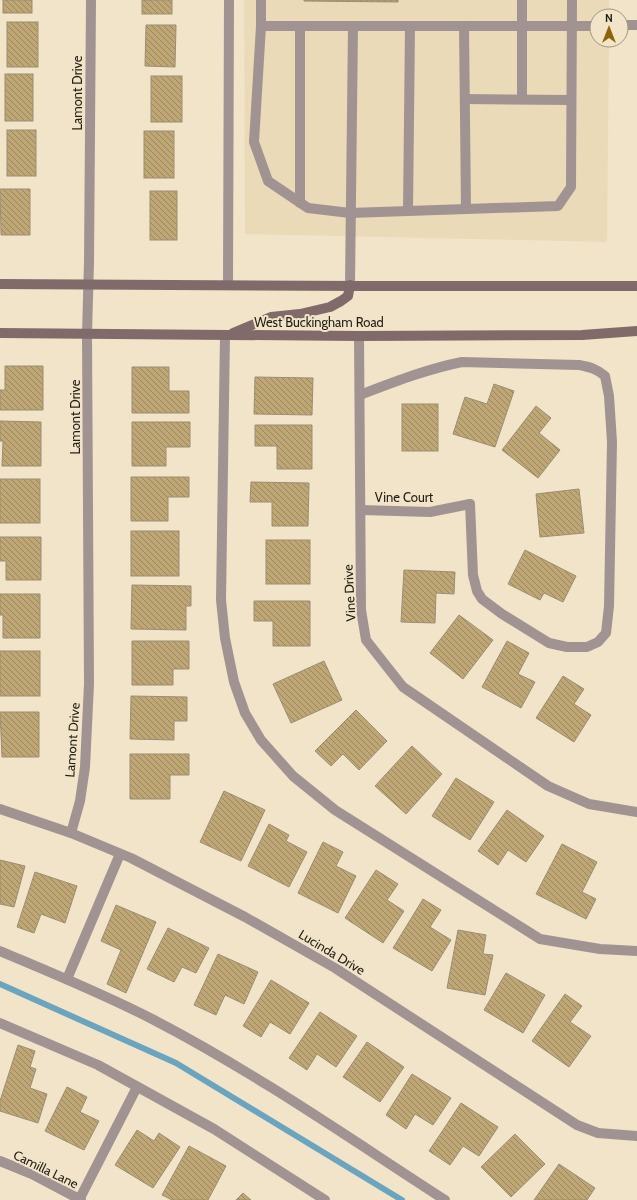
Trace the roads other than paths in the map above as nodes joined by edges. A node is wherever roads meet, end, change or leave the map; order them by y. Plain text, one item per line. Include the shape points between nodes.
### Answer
1 (91, 0) edge
2 (229, 0) edge
3 (261, 0) edge
4 (522, 0) edge
5 (572, 0) edge
6 (261, 26) junction
7 (300, 26) junction
8 (353, 26) junction
9 (410, 26) junction
10 (464, 26) junction
11 (522, 26) junction
12 (589, 26) edge
13 (572, 27) junction
14 (465, 99) junction
15 (522, 99) junction
16 (571, 100) junction
17 (300, 203) junction
18 (466, 209) junction
19 (408, 211) junction
20 (350, 213) junction
21 (0, 284) edge
22 (89, 284) junction
23 (228, 285) junction
24 (350, 285) junction
25 (637, 286) edge
26 (637, 331) edge
27 (0, 333) edge
28 (87, 334) junction
29 (227, 335) junction
30 (360, 336) junction
31 (360, 395) junction
32 (361, 510) junction
33 (0, 809) edge
34 (637, 812) edge
35 (71, 833) junction
36 (120, 854) junction
37 (637, 951) edge
38 (0, 952) edge
39 (67, 979) junction
40 (0, 1022) edge
41 (137, 1087) junction
42 (637, 1136) edge
43 (0, 1161) edge
44 (80, 1200) edge
45 (326, 1200) edge
46 (445, 1200) edge

1 - 22 street, Lamont Drive
2 - 23 street
3 - 6 street
4 - 11 street
5 - 13 street
6 - 7 street
6 - 17 street via 254,142 268,181
7 - 8 street
7 - 17 street
8 - 9 street
8 - 20 street
9 - 10 street
9 - 19 street
10 - 11 street
10 - 14 street
11 - 13 street
11 - 15 street
12 - 13 street
13 - 16 street
14 - 15 street
14 - 18 street
15 - 16 street
16 - 18 street via 571,187 558,206
17 - 20 street via 308,208
18 - 19 street
19 - 20 street
20 - 24 street
21 - 22 main road
22 - 23 main road
22 - 28 street, Lamont Drive
23 - 24 main road
24 - 25 main road
24 - 29 main road via 348,296 336,305 306,313 271,317
26 - 30 main road, West Buckingham Road via 582,335
27 - 28 main road, West Buckingham Road
28 - 29 main road, West Buckingham Road
28 - 35 street, Lamont Drive via 89,684 85,767 80,802
29 - 30 main road, West Buckingham Road
29 - 37 street via 221,600 234,682 246,713 261,740 293,776 335,810 540,939 600,949
30 - 31 street, Vine Drive
31 - 32 street, Vine Drive
31 - 32 street, Vine Court via 410,376 462,362 579,365 591,367 605,376 612,442 609,606 606,633 598,642 588,647 567,647 549,643 482,599 473,575 470,504 430,512
32 - 34 street, Vine Drive via 361,610 366,640 403,687 548,786 589,804
33 - 35 street, Lucinda Drive
35 - 36 street, Lucinda Drive
36 - 39 street
36 - 42 street, Lucinda Drive via 246,917 335,968 577,1125 598,1133
38 - 39 street
39 - 46 street via 154,1020 223,1058 276,1089
40 - 41 street via 98,1064
41 - 44 street
41 - 45 street via 214,1129
43 - 44 street, Camilla Lane via 32,1174

